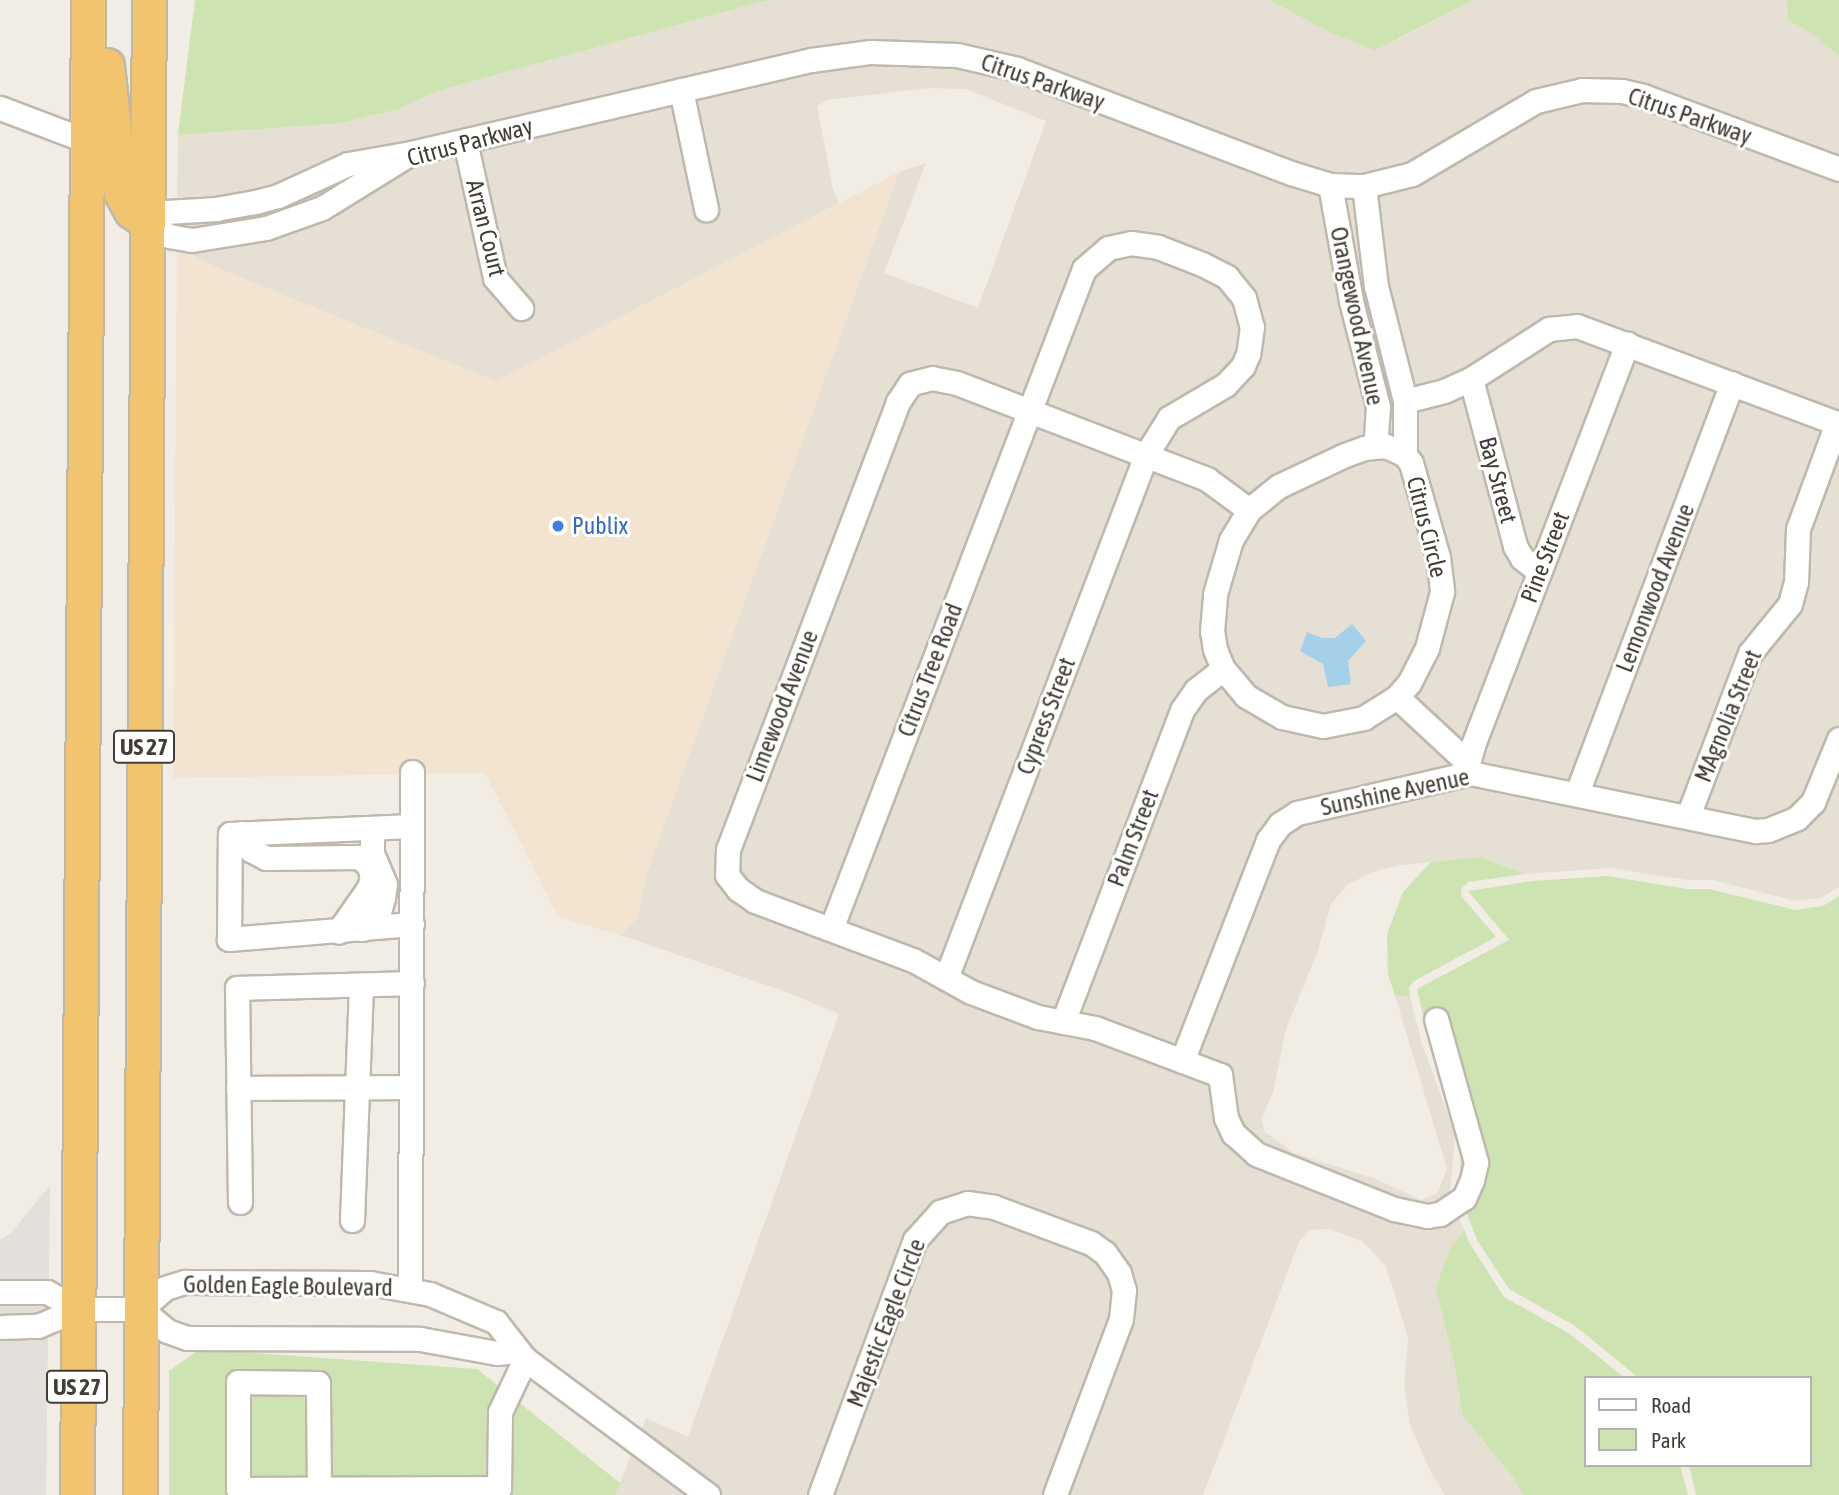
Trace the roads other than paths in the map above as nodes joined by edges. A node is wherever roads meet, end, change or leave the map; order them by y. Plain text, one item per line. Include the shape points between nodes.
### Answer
1 (88, 0) edge
2 (107, 0) edge
3 (149, 0) edge
4 (681, 90) junction
5 (0, 108) edge
6 (87, 141) junction
7 (465, 141) junction
8 (411, 153) junction
9 (1839, 169) edge
10 (309, 183) junction
11 (1330, 185) junction
12 (1364, 186) junction
13 (322, 208) junction
14 (706, 209) dead end
15 (148, 223) junction
16 (1379, 303) junction
17 (521, 308) dead end
18 (1353, 312) junction
19 (1627, 343) junction
20 (1471, 379) junction
21 (1732, 383) junction
22 (1405, 401) junction
23 (1029, 411) junction
24 (1838, 423) edge
25 (1375, 446) junction
26 (1146, 455) junction
27 (1405, 455) junction
28 (1249, 510) junction
29 (1539, 572) junction
30 (1223, 668) junction
31 (1397, 697) junction
32 (1839, 739) edge
33 (1469, 768) junction
34 (412, 772) dead end
35 (1577, 793) junction
36 (1688, 817) junction
37 (412, 826) junction
38 (372, 828) junction
39 (241, 833) junction
40 (412, 923) junction
41 (362, 929) junction
42 (831, 929) junction
43 (338, 932) junction
44 (946, 978) junction
45 (412, 983) junction
46 (361, 986) junction
47 (1436, 1019) dead end
48 (1063, 1022) junction
49 (1182, 1061) junction
50 (357, 1087) junction
51 (411, 1087) junction
52 (238, 1088) junction
53 (240, 1202) dead end
54 (352, 1220) dead end
55 (410, 1288) junction
56 (0, 1292) edge
57 (78, 1309) junction
58 (141, 1309) junction
59 (0, 1327) edge
60 (521, 1355) junction
61 (319, 1487) junction
62 (499, 1491) edge
63 (238, 1492) edge
64 (77, 1495) edge
65 (140, 1495) edge
66 (708, 1495) edge
67 (820, 1495) edge
68 (1055, 1495) edge

1 - 6 highway, US 27
2 - 15 highway via 107,78 119,182 125,203
3 - 15 highway, US 27
4 - 7 street, Citrus Parkway
4 - 11 street, Citrus Parkway via 839,55 899,51 957,55 1017,69
4 - 14 street
5 - 6 street
6 - 57 highway, US 27
7 - 8 street, Citrus Parkway
7 - 17 street, Arran Court via 495,278
8 - 10 street via 367,159
8 - 13 street, Citrus Parkway
9 - 12 street, Citrus Parkway via 1643,96 1582,90 1536,101 1412,174
10 - 13 street
10 - 15 street via 255,202 166,212
11 - 12 street, Citrus Parkway
11 - 18 street, Orangewood Avenue
12 - 16 street
13 - 15 street, Citrus Parkway via 266,228 192,240 169,236
15 - 58 highway, US 27
16 - 18 street
16 - 22 street
18 - 25 street, Orangewood Avenue via 1378,407
19 - 20 street via 1593,329 1562,325 1536,335
19 - 21 street
19 - 29 street, Pine Street
20 - 22 street
20 - 29 street, Bay Street via 1515,546
21 - 24 street
21 - 35 street, Lemonwood Avenue
22 - 27 street
23 - 26 street, Limewood Avenue
23 - 26 street via 1079,278 1091,260 1108,248 1131,243 1158,247 1215,270 1237,287 1250,312 1251,340 1235,377 1169,418
23 - 42 street, Citrus Tree Road
23 - 42 street, Limewood Avenue via 957,383 920,379 903,392 878,453 726,857 727,875 745,895
24 - 36 street, MAgnolia Street via 1798,529 1796,582 1790,604 1750,653
25 - 27 street, Citrus Circle
25 - 28 street, Citrus Circle via 1299,474
26 - 28 street, Limewood Avenue via 1207,480
26 - 44 street, Cypress Street
27 - 31 street, Citrus Circle via 1416,475 1438,557 1441,592 1427,648
28 - 30 street, Citrus Circle via 1231,540 1214,594 1212,631
29 - 33 street, Pine Street
30 - 31 street, Citrus Circle via 1246,696 1301,723 1344,724 1364,718
30 - 48 street, Palm Street via 1196,690 1182,709
31 - 33 street
32 - 36 street, Sunshine Avenue via 1813,802 1788,824 1755,831
33 - 35 street, Sunshine Avenue
33 - 49 street, Sunshine Avenue via 1297,813 1280,824 1263,852
34 - 37 street
35 - 36 street, Sunshine Avenue
37 - 38 street
37 - 40 street
38 - 39 street
38 - 41 street via 372,853 385,884 379,912
39 - 43 street via 251,850 267,858 358,857 369,865 372,879 368,889
39 - 43 street via 230,834 229,939
40 - 41 street
40 - 45 street
41 - 43 street
42 - 44 street, Limewood Avenue via 913,960
44 - 48 street, Limewood Avenue via 1004,1005
45 - 46 street
45 - 51 street
46 - 50 street
46 - 52 street via 237,988
47 - 49 street, Limewood Avenue via 1476,1162 1464,1198 1440,1214 1404,1212 1256,1154 1241,1142 1226,1118 1220,1075
48 - 49 street, Limewood Avenue via 1095,1028
50 - 51 street
50 - 52 street
50 - 54 street
51 - 55 street
52 - 53 street
55 - 58 street, Golden Eagle Boulevard via 370,1283 185,1282 165,1288
55 - 60 street, Golden Eagle Boulevard via 496,1322
56 - 57 street via 47,1293
57 - 58 street
57 - 59 street via 38,1326
57 - 64 highway, US 27
58 - 60 street via 167,1331 187,1338 412,1339
58 - 65 highway, US 27
60 - 62 street via 500,1412
60 - 66 street, Golden Eagle Boulevard
61 - 62 street
61 - 63 street
61 - 63 street via 318,1383 238,1382
67 - 68 street, Majestic Eagle Circle via 915,1240 940,1213 967,1203 994,1207 1091,1243 1113,1262 1122,1281 1121,1319

